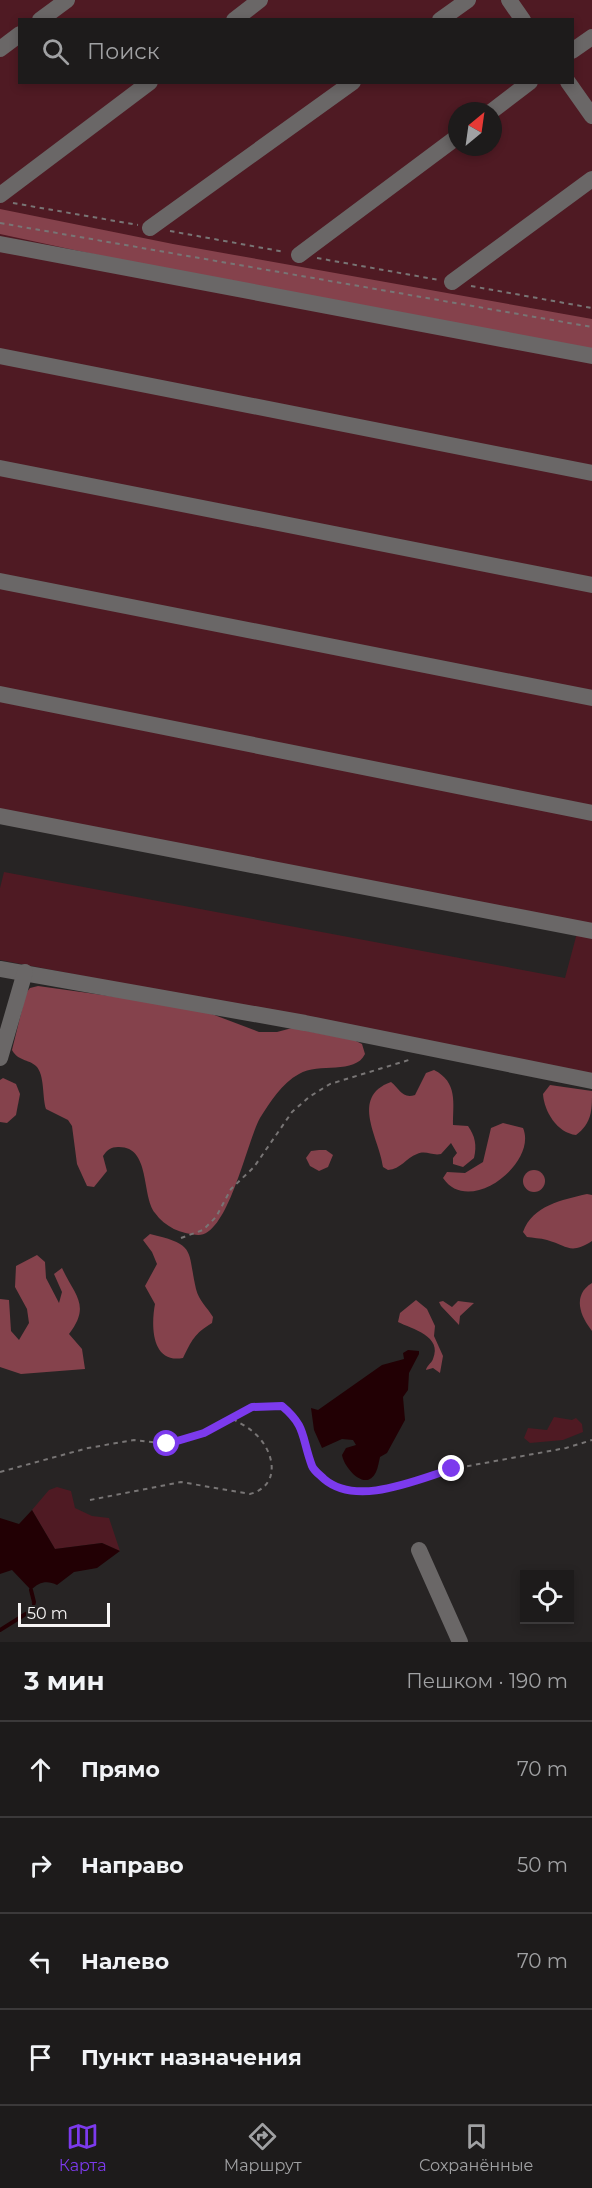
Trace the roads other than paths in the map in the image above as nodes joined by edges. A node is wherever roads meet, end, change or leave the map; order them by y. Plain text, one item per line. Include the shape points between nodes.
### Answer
1 (67, 0) edge
2 (260, 0) edge
3 (468, 0) edge
4 (509, 0) edge
5 (43, 18) edge
6 (237, 18) edge
7 (443, 18) edge
8 (522, 18) edge
9 (18, 36) edge
10 (592, 37) edge
11 (0, 49) edge
12 (574, 50) edge
13 (147, 84) edge
14 (349, 84) edge
15 (527, 84) edge
16 (569, 84) edge
17 (502, 103) edge
18 (592, 116) edge
19 (448, 144) edge
20 (592, 179) edge
21 (0, 195) edge
22 (150, 228) dead end
23 (0, 244) edge
24 (299, 255) dead end
25 (452, 282) dead end
26 (0, 356) edge
27 (592, 356) edge
28 (0, 468) edge
29 (592, 472) edge
30 (0, 581) edge
31 (592, 585) edge
32 (0, 694) edge
33 (592, 698) edge
34 (592, 813) edge
35 (0, 816) edge
36 (592, 931) edge
37 (0, 969) edge
38 (25, 972) junction
39 (0, 1058) edge
40 (592, 1081) edge
41 (419, 1550) dead end
42 (460, 1642) edge

1 - 5 street
2 - 6 street
3 - 7 street
4 - 8 street
9 - 11 street
10 - 12 street
13 - 21 street
14 - 22 street
15 - 17 street
16 - 18 street
19 - 24 street
20 - 25 street
23 - 27 street
26 - 29 street
28 - 31 street
30 - 33 street
32 - 34 street
35 - 36 street
37 - 38 street
38 - 39 street
38 - 40 street
41 - 42 street

